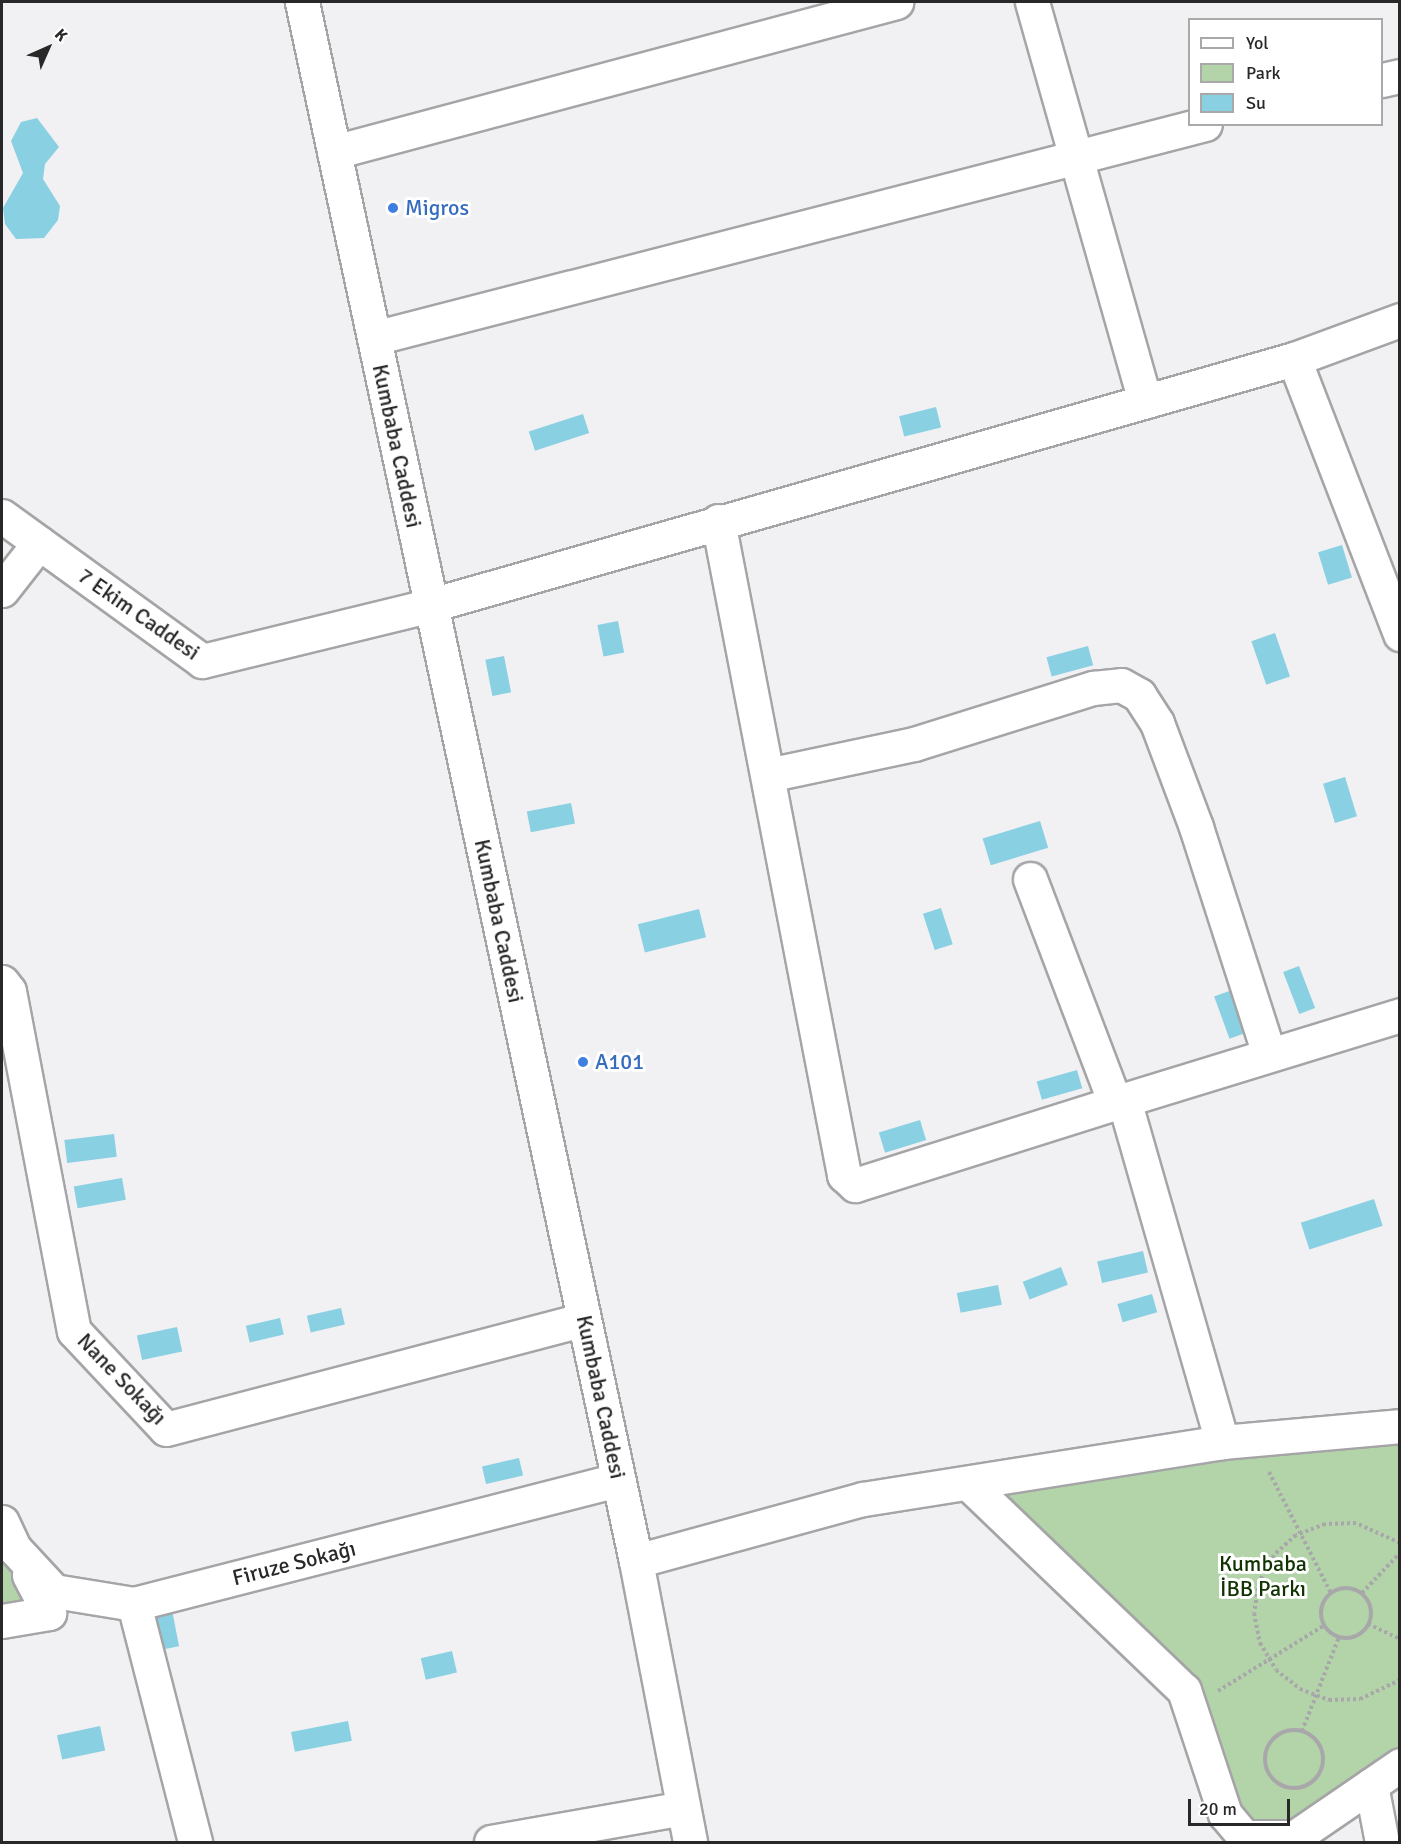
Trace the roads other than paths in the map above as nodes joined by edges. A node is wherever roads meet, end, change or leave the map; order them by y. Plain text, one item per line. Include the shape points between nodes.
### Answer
1 (302, 2) edge
2 (896, 2) edge
3 (1032, 2) edge
4 (1400, 76) edge
5 (1383, 80) edge
6 (1197, 126) edge
7 (334, 152) junction
8 (1076, 157) junction
9 (1400, 320) edge
10 (374, 338) junction
11 (1294, 359) junction
12 (1145, 401) junction
13 (2, 516) edge
14 (718, 522) junction
15 (39, 543) junction
16 (2, 590) edge
17 (431, 605) junction
18 (1400, 634) edge
19 (768, 775) junction
20 (1030, 879) dead end
21 (2, 982) edge
22 (1400, 1015) edge
23 (1269, 1055) junction
24 (1119, 1102) junction
25 (584, 1319) junction
26 (1400, 1426) edge
27 (1237, 1441) junction
28 (618, 1480) junction
29 (970, 1485) junction
30 (8, 1535) edge
31 (636, 1561) junction
32 (134, 1604) junction
33 (2, 1622) edge
34 (1400, 1765) edge
35 (1371, 1785) junction
36 (684, 1808) junction
37 (195, 1842) edge
38 (492, 1842) edge
39 (690, 1842) edge
40 (1382, 1842) edge

1 - 7 street, Kumbaba Caddesi
2 - 7 street
3 - 8 street
4 - 5 street
6 - 8 street
7 - 10 street, Kumbaba Caddesi
8 - 10 street
8 - 12 street
9 - 11 street, 7 Ekim Caddesi
10 - 17 street, Kumbaba Caddesi
11 - 12 street, 7 Ekim Caddesi
11 - 18 street
12 - 14 street, 7 Ekim Caddesi
13 - 15 street, 7 Ekim Caddesi
14 - 17 street, 7 Ekim Caddesi
14 - 19 street
15 - 16 street
15 - 17 street, 7 Ekim Caddesi via 202,661
17 - 25 street, Kumbaba Caddesi
19 - 23 street via 914,744 1093,688 1121,685 1139,694 1157,723 1196,827
19 - 24 street via 844,1175 855,1185
20 - 24 street
21 - 25 street, Nane Sokağı via 9,991 74,1331 166,1429
22 - 23 street
23 - 24 street
24 - 27 street
25 - 28 street, Kumbaba Caddesi
26 - 27 street
27 - 29 street
28 - 31 street, Kumbaba Caddesi
28 - 32 street, Firuze Sokağı
29 - 31 street via 863,1499
29 - 35 street via 1184,1690 1225,1814 1244,1837 1295,1837
30 - 32 street, Firuze Sokağı via 54,1591
30 - 33 street via 49,1613
31 - 36 street, Kumbaba Caddesi
32 - 37 street
34 - 35 street
35 - 40 street
36 - 38 street
36 - 39 street, Kumbaba Caddesi

